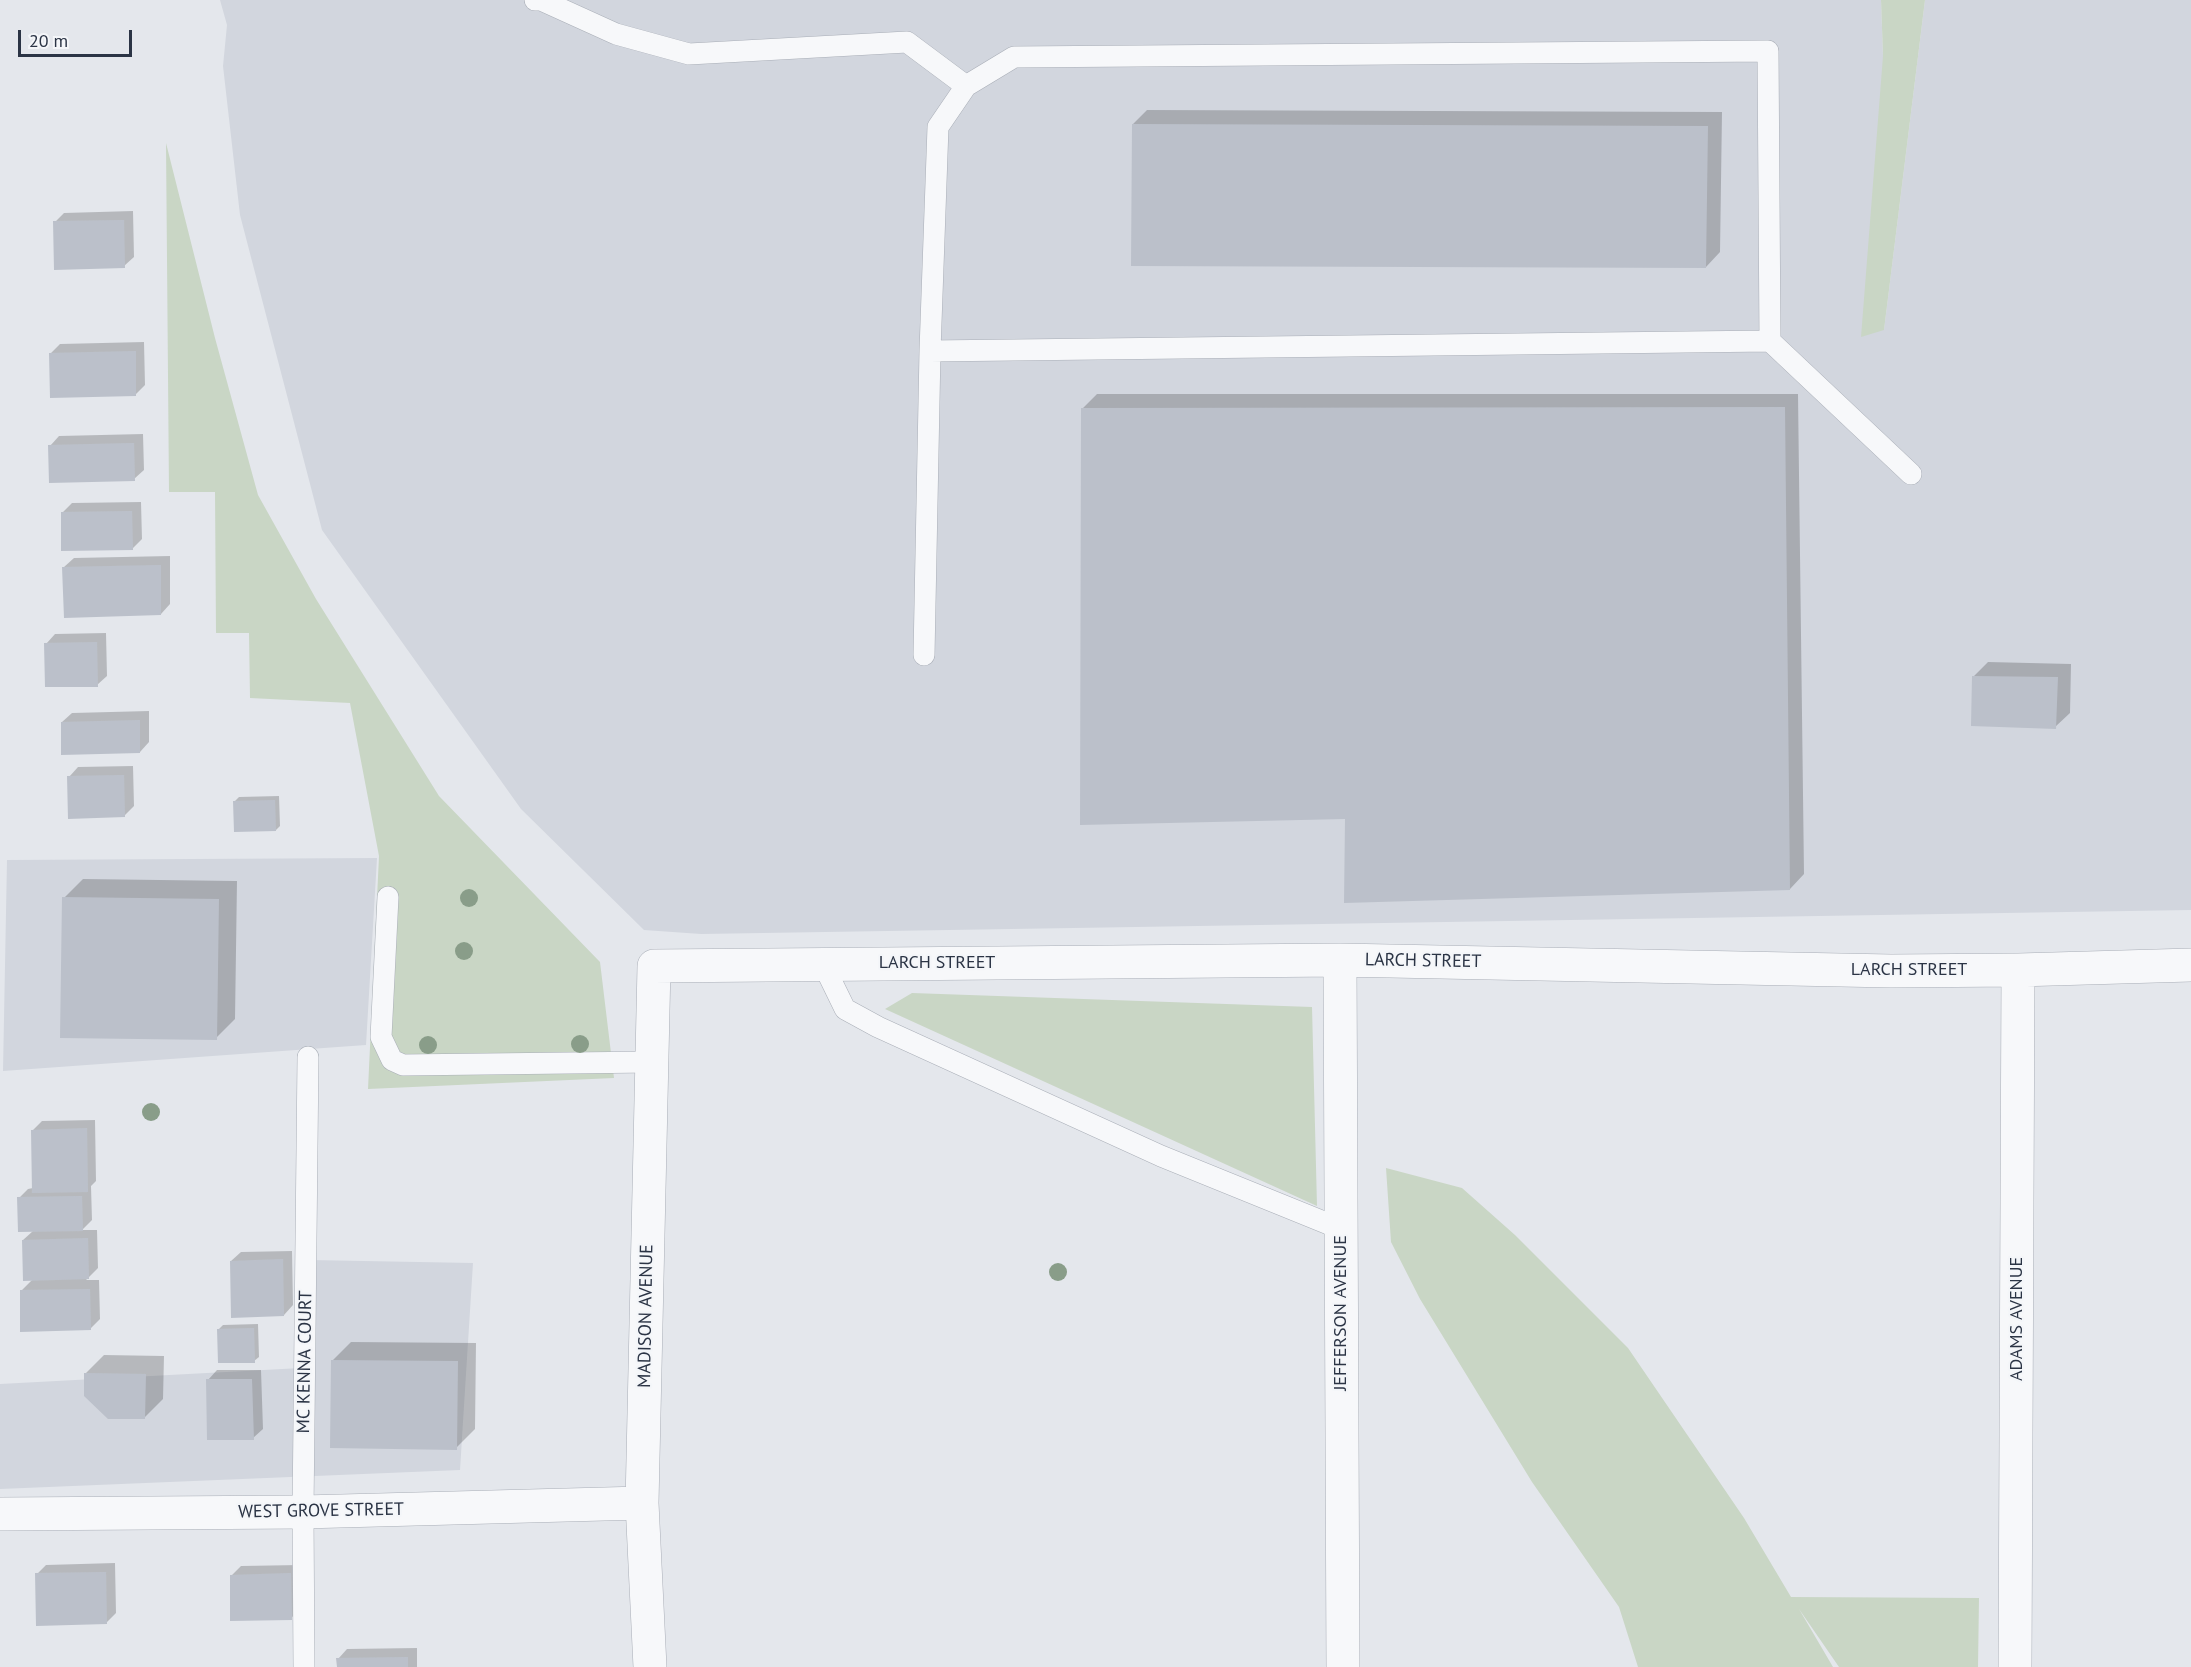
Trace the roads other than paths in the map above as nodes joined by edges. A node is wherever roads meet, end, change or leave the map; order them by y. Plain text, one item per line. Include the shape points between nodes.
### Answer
1 (535, 0) edge
2 (966, 86) junction
3 (1770, 341) junction
4 (930, 351) junction
5 (1911, 474) dead end
6 (924, 655) dead end
7 (388, 897) dead end
8 (1340, 960) junction
9 (823, 964) junction
10 (2191, 965) edge
11 (654, 966) joint
12 (2018, 970) junction
13 (308, 1057) dead end
14 (652, 1062) junction
15 (1341, 1229) junction
16 (642, 1503) junction
17 (303, 1512) junction
18 (0, 1514) edge
19 (304, 1667) edge
20 (650, 1667) edge
21 (1343, 1667) edge
22 (2015, 1667) edge

1 - 2 lane via 616,34 689,54 907,42
2 - 3 lane via 1014,57 1768,51
2 - 4 lane via 938,127
3 - 4 lane
3 - 5 lane
4 - 6 lane
7 - 14 lane via 381,1037 392,1060 403,1065
8 - 9 street, LARCH STREET
8 - 12 street, LARCH STREET
8 - 15 street, JEFFERSON AVENUE
9 - 11 street, LARCH STREET
9 - 15 lane via 845,1009 878,1028 1161,1156
10 - 12 street, LARCH STREET
11 - 14 street, MADISON AVENUE
12 - 22 street, ADAMS AVENUE
13 - 17 lane, MC KENNA COURT
14 - 16 street, MADISON AVENUE
15 - 21 street, JEFFERSON AVENUE
16 - 17 street, WEST GROVE STREET
16 - 20 street, MADISON AVENUE
17 - 18 street, WEST GROVE STREET
17 - 19 lane, MC KENNA COURT

